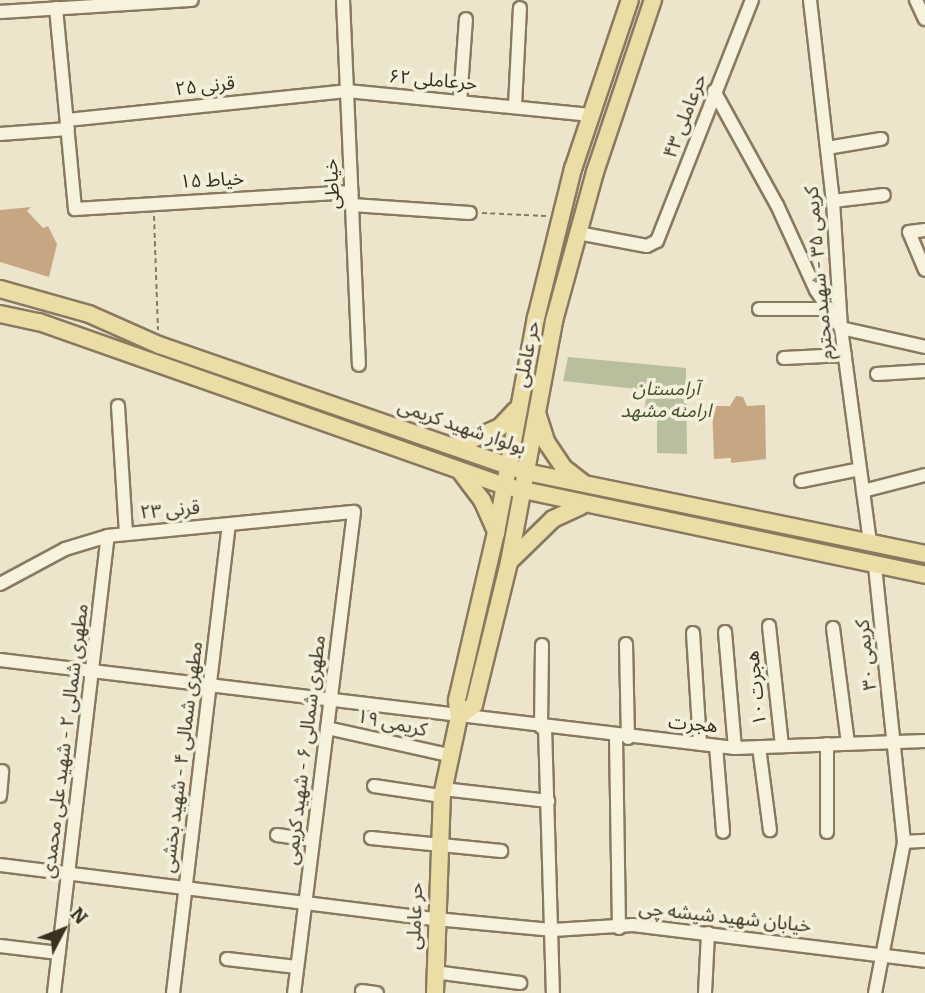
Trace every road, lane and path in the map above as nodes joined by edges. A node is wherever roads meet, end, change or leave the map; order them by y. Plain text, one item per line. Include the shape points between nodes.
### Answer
1 (192, 0) edge
2 (343, 0) edge
3 (630, 0) edge
4 (653, 0) edge
5 (752, 0) edge
6 (810, 0) edge
7 (916, 0) edge
8 (55, 8) junction
9 (520, 8) dead end
10 (0, 12) edge
11 (466, 19) dead end
12 (925, 19) edge
13 (347, 91) junction
14 (714, 91) junction
15 (460, 102) junction
16 (515, 106) junction
17 (591, 115) junction
18 (68, 124) junction
19 (0, 134) edge
20 (881, 139) dead end
21 (827, 148) junction
22 (884, 195) dead end
23 (351, 198) junction
24 (833, 201) junction
25 (154, 202) junction
26 (470, 213) joint
27 (561, 217) junction
28 (925, 230) edge
29 (578, 233) junction
30 (925, 270) edge
31 (0, 289) edge
32 (759, 309) dead end
33 (828, 309) junction
34 (0, 314) edge
35 (841, 328) junction
36 (159, 345) junction
37 (925, 347) edge
38 (845, 355) junction
39 (784, 358) dead end
40 (359, 365) dead end
41 (925, 371) edge
42 (877, 374) dead end
43 (118, 406) dead end
44 (516, 410) junction
45 (537, 414) junction
46 (455, 447) junction
47 (506, 465) junction
48 (860, 468) junction
49 (460, 471) junction
50 (526, 472) junction
51 (925, 475) edge
52 (801, 481) dead end
53 (504, 486) junction
54 (587, 486) junction
55 (523, 491) junction
56 (863, 491) junction
57 (581, 506) junction
58 (354, 513) joint
59 (229, 525) junction
60 (496, 533) junction
61 (126, 534) junction
62 (108, 536) junction
63 (870, 542) junction
64 (925, 554) edge
65 (509, 562) junction
66 (876, 565) junction
67 (925, 575) edge
68 (0, 584) edge
69 (769, 626) dead end
70 (833, 628) dead end
71 (725, 632) dead end
72 (693, 634) dead end
73 (626, 644) dead end
74 (542, 645) dead end
75 (0, 660) edge
76 (92, 673) junction
77 (210, 686) junction
78 (330, 700) junction
79 (459, 717) junction
80 (543, 727) junction
81 (327, 729) junction
82 (622, 737) junction
83 (895, 741) junction
84 (925, 741) edge
85 (848, 743) junction
86 (700, 744) junction
87 (827, 744) junction
88 (716, 746) junction
89 (782, 746) junction
90 (759, 747) junction
91 (735, 748) junction
92 (449, 755) junction
93 (2, 771) dead end
94 (374, 786) dead end
95 (442, 792) junction
96 (0, 796) edge
97 (548, 801) junction
98 (770, 830) dead end
99 (723, 832) dead end
100 (827, 832) dead end
101 (277, 835) dead end
102 (371, 838) dead end
103 (313, 840) junction
104 (925, 841) edge
105 (904, 842) junction
106 (438, 845) junction
107 (501, 851) dead end
108 (0, 865) edge
109 (68, 874) junction
110 (186, 888) junction
111 (305, 903) junction
112 (436, 919) junction
113 (619, 928) junction
114 (553, 930) junction
115 (708, 933) junction
116 (0, 946) edge
117 (59, 953) junction
118 (879, 955) junction
119 (227, 959) dead end
120 (925, 961) edge
121 (297, 967) junction
122 (435, 972) junction
123 (520, 982) dead end
124 (362, 991) dead end
125 (54, 993) edge
126 (173, 993) edge
127 (294, 993) edge
128 (377, 993) edge
129 (435, 993) edge
130 (553, 993) edge
131 (705, 993) edge
132 (875, 993) edge

1 - 8 street
2 - 13 street, خیاطی
3 - 17 main road, حر عاملی
4 - 29 main road, حر عاملی
5 - 14 street, حرعاملی ۴۳
6 - 21 street, کریمی ۳۵ - شهیدمحترم
7 - 12 street
8 - 10 street
8 - 18 street
9 - 16 street
11 - 15 street
13 - 15 street, حرعاملی ۶۲
13 - 18 street, قرنی ۲۵
13 - 23 street, خیاطی
14 - 29 street, حرعاملی ۴۳ via 653,244
14 - 33 street
15 - 16 street, حرعاملی ۶۲
16 - 17 street, حرعاملی ۶۲
17 - 27 main road, حر عاملی
18 - 19 street, قرنی ۲۵
18 - 25 street, خیاط ۱۵ via 75,209
20 - 21 street
21 - 24 street, کریمی ۳۵ - شهیدمحترم
22 - 24 street
23 - 25 street, خیاط ۱۵
23 - 26 street, خیاط ۱۵
23 - 40 street, خیاطی
24 - 35 street, کریمی ۳۵ - شهیدمحترم
25 - 36 path
26 - 27 path
27 - 44 main road, حر عاملی
28 - 30 street via 909,232
29 - 45 main road, حر عاملی via 554,321
31 - 36 main road, بولوار شهید کریمی via 89,314
32 - 33 street
33 - 35 street
34 - 49 main road via 39,322
35 - 37 street
35 - 38 street, کریمی ۳۵ - شهیدمحترم
36 - 46 main road, بولوار شهید کریمی
38 - 39 street
38 - 48 street, کریمی ۳۵ - شهیدمحترم
41 - 42 street
43 - 61 street
44 - 46 main road via 500,427
44 - 47 main road, حر عاملی
45 - 50 main road, حر عاملی
45 - 54 main road via 547,443 564,468
46 - 47 main road, بولوار شهید کریمی
47 - 50 main road, بولوار شهید کریمی
47 - 53 main road, حر عاملی
48 - 52 street
48 - 56 street, کریمی ۳۵ - شهیدمحترم
49 - 53 main road
49 - 60 main road via 482,500
50 - 54 main road, بولوار شهید کریمی
50 - 55 main road, حر عاملی
51 - 56 street
53 - 55 main road
53 - 60 main road, حر عاملی
54 - 63 main road, بولوار شهید کریمی
55 - 57 main road
55 - 65 main road, حر عاملی
56 - 63 street, کریمی ۳۵ - شهیدمحترم
57 - 65 main road via 529,538
57 - 66 main road
58 - 59 street, قرنی ۲۳
58 - 78 street, مطهری شمالی ۶ - شهید کریمی
59 - 61 street, قرنی ۲۳
59 - 77 street, مطهری شمالی ۴ - شهید بخشی
60 - 79 main road, حر عاملی via 457,700
61 - 62 street, قرنی ۲۳
62 - 68 street, قرنی ۲۳ via 65,549
62 - 76 street, مطهری شمالی ۲ - شهید علی محمدی
63 - 64 main road, بولوار شهید کریمی
65 - 79 main road, حر عاملی via 474,705
66 - 67 main road
66 - 83 street, کریمی ۳۰
69 - 89 street, هجرت ۱۰
70 - 85 street
71 - 91 street
72 - 86 street
73 - 82 street
74 - 80 street
75 - 76 street, هجرت
76 - 77 street, هجرت
76 - 109 street, مطهری شمالی ۲ - شهید علی محمدی
77 - 78 street, هجرت
77 - 110 street, مطهری شمالی ۴ - شهید بخشی
78 - 79 street, هجرت
78 - 81 street, مطهری شمالی ۶ - شهید کریمی
79 - 80 street, هجرت
79 - 92 main road, حر عاملی
80 - 82 street, هجرت
80 - 97 street
81 - 92 street, کریمی ۱۹
81 - 103 street, مطهری شمالی ۶ - شهید کریمی
82 - 86 street, هجرت
82 - 113 street
83 - 84 street, هجرت
83 - 85 street, هجرت
83 - 105 street, کریمی ۳۰
85 - 87 street, هجرت
86 - 88 street, هجرت
87 - 89 street, هجرت
87 - 100 street
88 - 91 street, هجرت
88 - 99 street
89 - 90 street, هجرت
90 - 91 street, هجرت
90 - 98 street
92 - 95 main road, حر عاملی
93 - 96 street
94 - 95 street
95 - 97 street
95 - 106 main road, حر عاملی
97 - 114 street
101 - 103 street
102 - 106 street
103 - 111 street, مطهری شمالی ۶ - شهید کریمی
104 - 105 street
105 - 118 street, کریمی ۳۰
106 - 107 street
106 - 112 main road, حر عاملی
108 - 109 street, خیابان شهید شیشه چی
109 - 110 street, خیابان شهید شیشه چی
109 - 117 street, مطهری شمالی ۲ - شهید علی محمدی
110 - 111 street, خیابان شهید شیشه چی
110 - 126 street, مطهری شمالی ۴ - شهید بخشی
111 - 112 street, خیابان شهید شیشه چی
111 - 121 street, مطهری شمالی ۶ - شهید کریمی
112 - 114 street, خیابان شهید شیشه چی
112 - 122 main road, حر عاملی
113 - 114 street, خیابان شهید شیشه چی
113 - 115 street, خیابان شهید شیشه چی via 634,925
114 - 130 street
115 - 118 street, خیابان شهید شیشه چی
115 - 131 street
116 - 117 street
117 - 125 street, مطهری شمالی ۲ - شهید علی محمدی
118 - 120 street, خیابان شهید شیشه چی
118 - 132 street, کریمی ۳۰
119 - 121 street
121 - 127 street, مطهری شمالی ۶ - شهید کریمی
122 - 123 street
122 - 129 main road, حر عاملی
124 - 128 street

